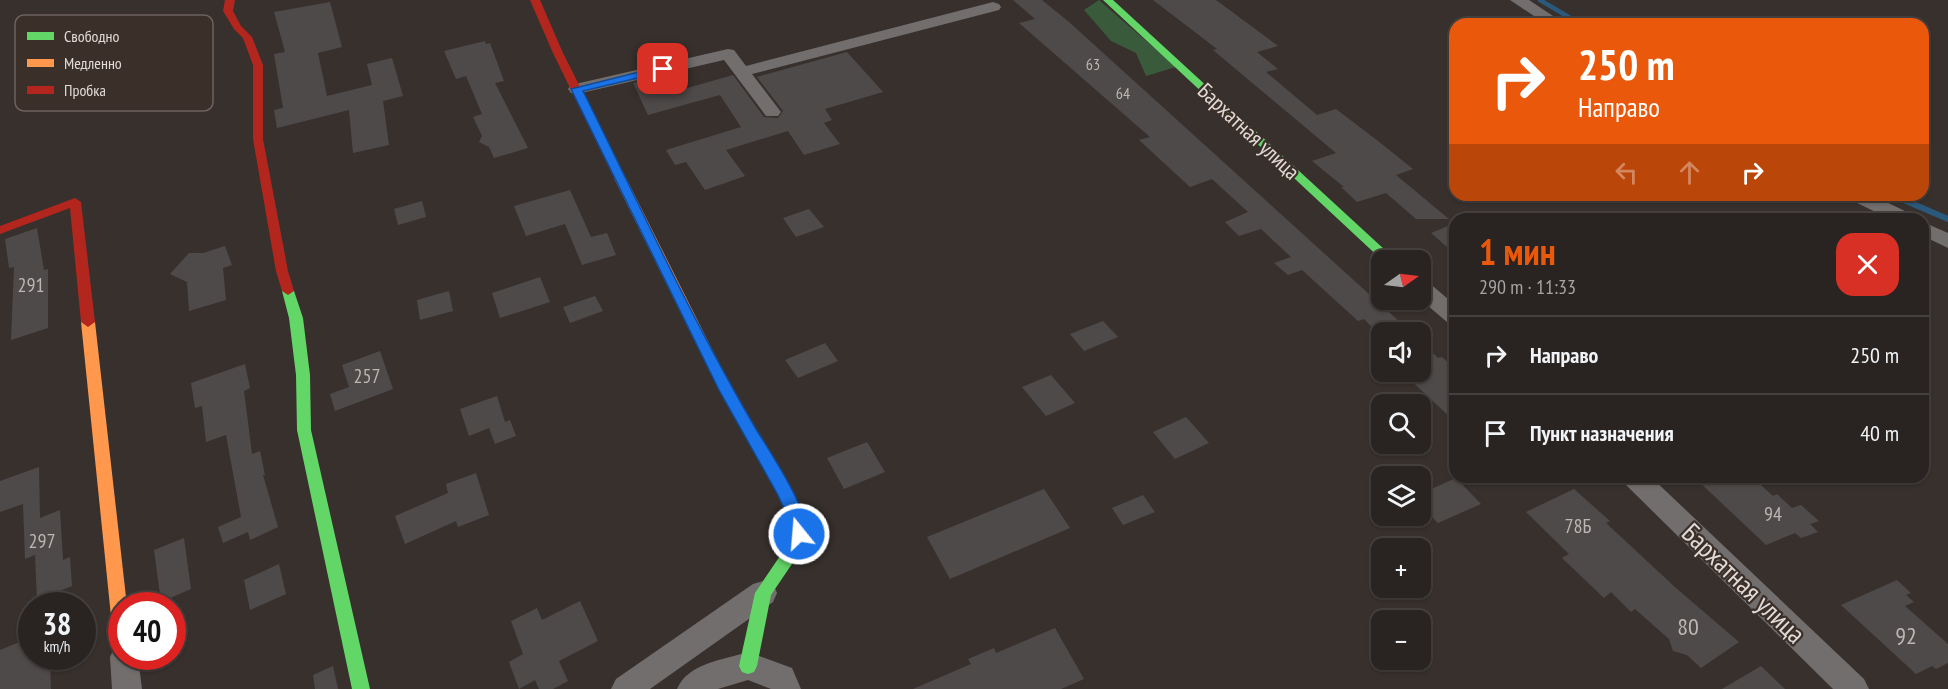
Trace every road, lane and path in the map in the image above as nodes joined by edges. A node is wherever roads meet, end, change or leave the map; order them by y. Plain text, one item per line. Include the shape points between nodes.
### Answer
1 (230, 0) edge
2 (535, 0) edge
3 (1108, 0) edge
4 (1518, 0) edge
5 (993, 7) dead end
6 (1547, 18) edge
7 (742, 72) junction
8 (576, 89) junction
9 (772, 112) dead end
10 (1868, 201) edge
11 (1894, 213) edge
12 (0, 230) edge
13 (1929, 231) edge
14 (1948, 241) edge
15 (1379, 250) edge
16 (1431, 297) edge
17 (1449, 313) edge
18 (1640, 483) edge
19 (117, 592) edge
20 (764, 593) junction
21 (747, 666) junction
22 (126, 670) edge
23 (128, 689) edge
24 (362, 689) edge
25 (626, 689) edge
26 (692, 689) edge
27 (786, 689) edge
28 (1854, 689) edge

1 - 24 street via 228,11 248,37 258,65 258,139 282,271 296,318 304,430
2 - 8 street
3 - 15 street, Бархатная улица
4 - 6 street
5 - 7 street
7 - 8 street via 728,54
7 - 9 street
8 - 20 street via 726,390 796,517 799,534 789,558
10 - 11 street
12 - 19 street via 75,202
13 - 14 street
16 - 17 street
18 - 28 street, Бархатная улица
20 - 21 street
20 - 25 street
21 - 26 street via 703,680
21 - 27 street via 782,678
22 - 23 street

